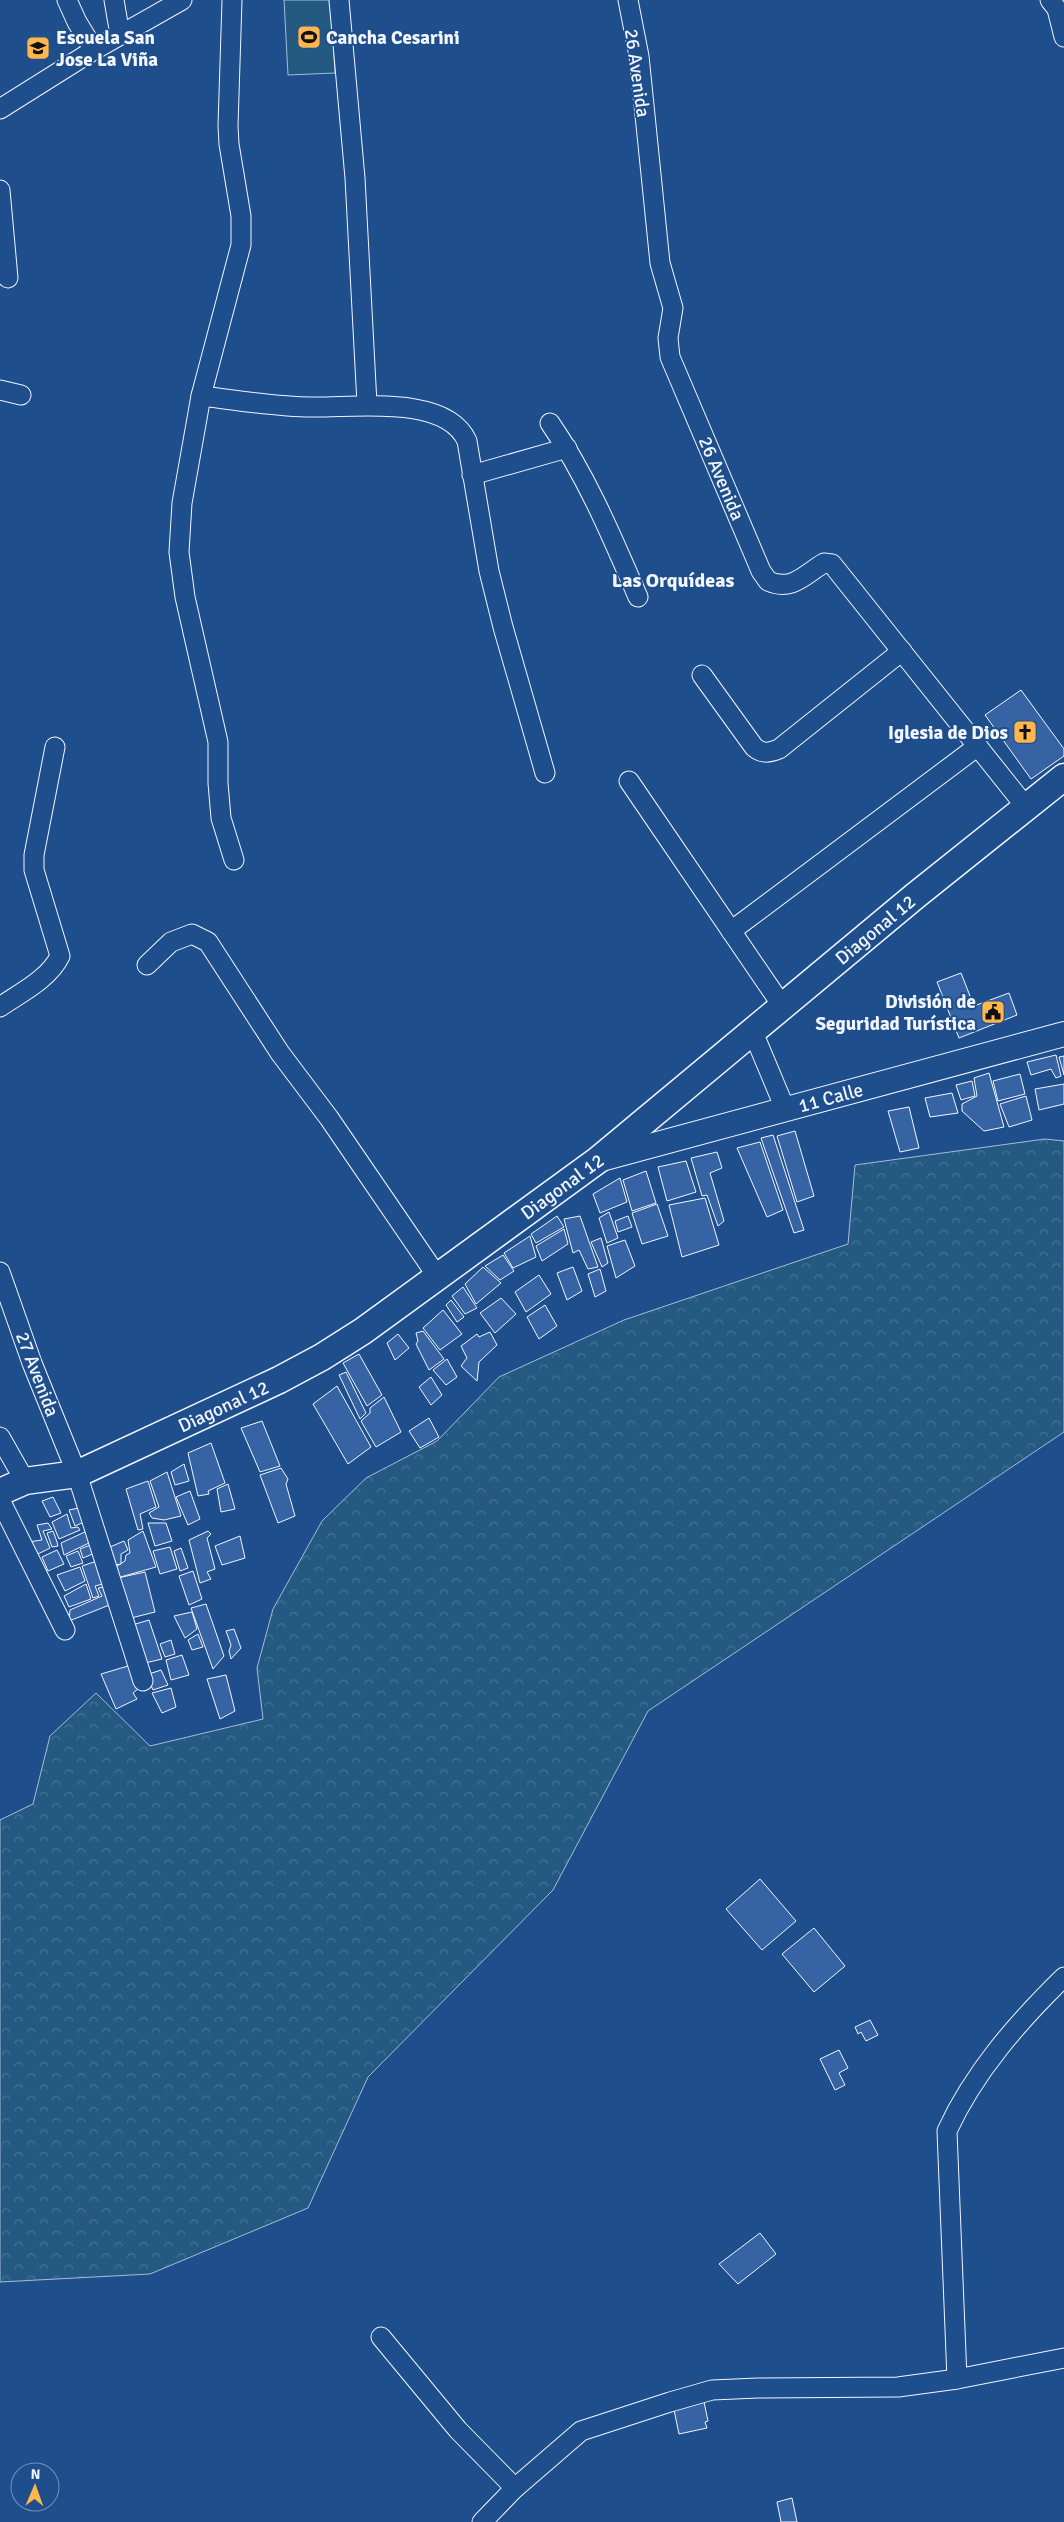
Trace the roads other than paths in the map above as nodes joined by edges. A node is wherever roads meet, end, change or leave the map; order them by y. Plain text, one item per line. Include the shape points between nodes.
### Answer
1 (67, 0) edge
2 (114, 0) edge
3 (182, 0) edge
4 (232, 0) edge
5 (339, 0) edge
6 (628, 0) edge
7 (1050, 0) edge
8 (120, 35) junction
9 (1064, 38) edge
10 (94, 50) junction
11 (0, 110) edge
12 (0, 190) edge
13 (8, 278) dead end
14 (0, 390) edge
15 (21, 395) dead end
16 (201, 396) junction
17 (366, 404) junction
18 (550, 423) dead end
19 (567, 448) junction
20 (472, 475) junction
21 (638, 596) dead end
22 (902, 651) junction
23 (702, 675) dead end
24 (978, 746) junction
25 (55, 747) dead end
26 (545, 773) dead end
27 (1064, 777) edge
28 (628, 781) dead end
29 (1026, 807) junction
30 (234, 860) dead end
31 (731, 931) junction
32 (147, 965) dead end
33 (0, 1007) edge
34 (783, 1007) junction
35 (753, 1032) junction
36 (1064, 1034) edge
37 (786, 1111) junction
38 (598, 1160) junction
39 (0, 1272) edge
40 (437, 1276) junction
41 (0, 1437) edge
42 (77, 1474) junction
43 (25, 1481) junction
44 (0, 1492) edge
45 (0, 1500) edge
46 (65, 1630) dead end
47 (143, 1681) dead end
48 (1064, 1977) edge
49 (381, 2338) dead end
50 (1064, 2358) edge
51 (957, 2379) junction
52 (516, 2488) junction
53 (482, 2522) edge

1 - 10 street
2 - 8 street
3 - 8 street
4 - 16 street via 228,126 241,216 241,245
5 - 17 street via 355,178
6 - 22 street, 26 Avenida via 639,56 660,263 673,308 668,338 670,357 765,577 775,584 792,584 824,563 832,564
7 - 9 street via 1056,9
8 - 10 street
10 - 11 street
12 - 13 street
14 - 15 street
16 - 17 street via 311,407
16 - 30 street via 182,503 179,552 185,597 218,742 221,818
17 - 20 street via 425,412 456,424 468,441
18 - 19 street
19 - 20 street
19 - 21 street
20 - 26 street via 489,571
22 - 23 street via 779,749 770,752 754,747
22 - 24 street, 26 Avenida
24 - 29 street, 26 Avenida
24 - 31 street
25 - 33 street via 34,870 60,956 48,973
27 - 29 main road, Diagonal 12
28 - 31 street
29 - 34 main road, Diagonal 12
31 - 34 street
32 - 40 street via 171,942 192,934 208,942 280,1053 329,1118
34 - 35 main road, Diagonal 12
35 - 37 street
35 - 38 main road, Diagonal 12
36 - 37 street, 11 Calle
37 - 38 street, 11 Calle
38 - 40 main road, Diagonal 12
39 - 42 street, 27 Avenida via 32,1363
40 - 42 main road, Diagonal 12 via 322,1358
41 - 43 street
42 - 43 main road, Diagonal 12
42 - 47 street, 27 Avenida
43 - 44 main road, Diagonal 12
45 - 46 street
48 - 51 street via 1028,2012 962,2097 946,2131
49 - 52 street via 458,2430
50 - 51 street
51 - 52 street via 898,2387 712,2390 581,2431
52 - 53 street

